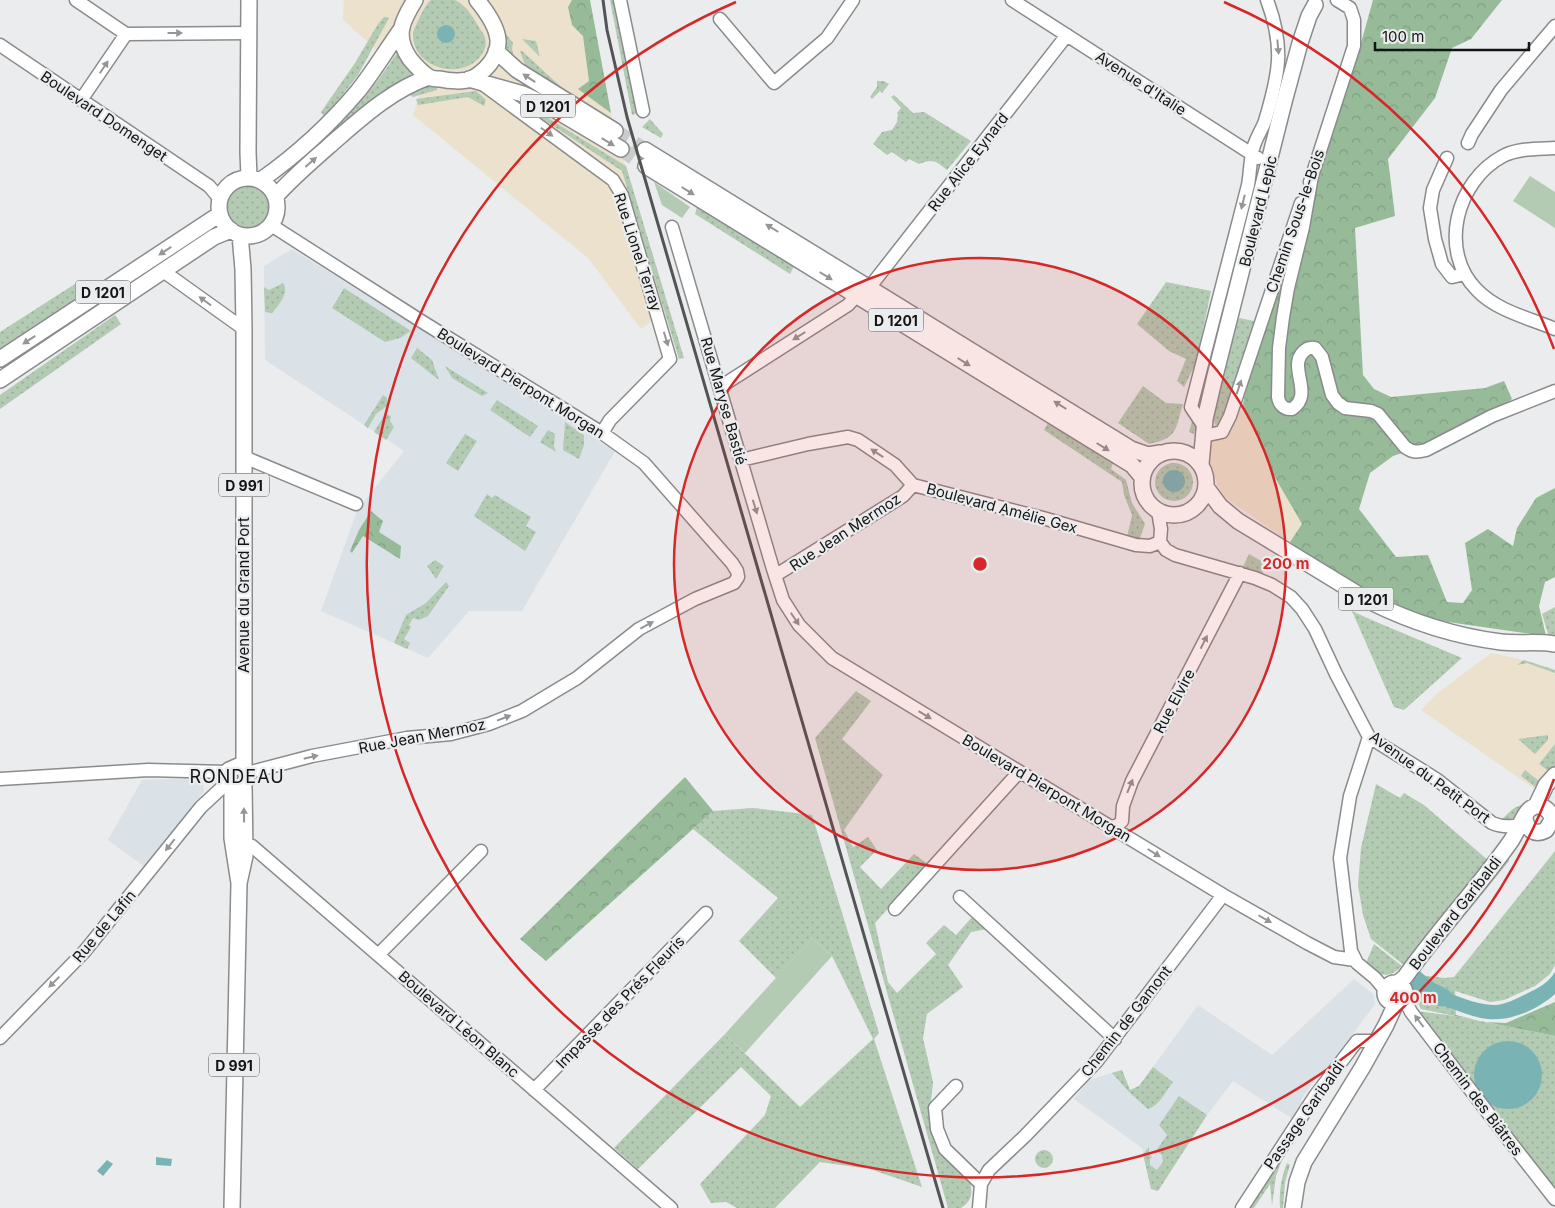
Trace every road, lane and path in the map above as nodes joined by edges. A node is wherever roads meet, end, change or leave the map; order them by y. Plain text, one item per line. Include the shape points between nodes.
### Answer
1 (76, 0) edge
2 (249, 0) edge
3 (416, 0) edge
4 (477, 0) edge
5 (620, 0) edge
6 (853, 0) edge
7 (1012, 0) edge
8 (1267, 0) edge
9 (1347, 2) edge
10 (1311, 5) edge
11 (720, 19) dead end
12 (1555, 26) edge
13 (401, 32) junction
14 (249, 33) junction
15 (126, 34) junction
16 (1067, 35) junction
17 (0, 45) edge
18 (496, 51) junction
19 (427, 75) junction
20 (474, 81) junction
21 (81, 100) junction
22 (642, 111) dead end
23 (615, 132) tunnel mouth
24 (1468, 143) dead end
25 (1555, 148) edge
26 (621, 149) tunnel mouth
27 (645, 150) tunnel mouth
28 (1252, 154) junction
29 (1447, 158) dead end
30 (646, 166) tunnel mouth
31 (1270, 166) junction
32 (1312, 176) junction
33 (254, 180) junction
34 (276, 196) junction
35 (231, 218) junction
36 (272, 225) junction
37 (672, 227) dead end
38 (163, 271) junction
39 (1465, 274) junction
40 (863, 292) junction
41 (1555, 328) edge
42 (244, 329) junction
43 (0, 360) edge
44 (0, 375) edge
45 (0, 380) edge
46 (720, 387) junction
47 (1555, 391) edge
48 (1203, 432) junction
49 (602, 433) junction
50 (1185, 452) junction
51 (1160, 453) junction
52 (244, 457) junction
53 (741, 460) junction
54 (1201, 464) junction
55 (1142, 477) junction
56 (912, 485) junction
57 (1206, 487) junction
58 (356, 504) dead end
59 (1194, 508) junction
60 (1164, 513) junction
61 (1238, 521) junction
62 (1160, 542) junction
63 (1240, 573) junction
64 (776, 575) junction
65 (738, 577) joint
66 (1520, 644) junction
67 (1555, 644) edge
68 (1555, 654) edge
69 (1369, 737) junction
70 (1019, 772) junction
71 (1555, 776) edge
72 (235, 777) junction
73 (0, 779) edge
74 (1555, 786) edge
75 (1542, 808) junction
76 (1527, 825) junction
77 (1111, 827) junction
78 (1552, 829) edge
79 (238, 842) junction
80 (481, 851) dead end
81 (1223, 895) junction
82 (960, 896) dead end
83 (895, 909) dead end
84 (706, 913) dead end
85 (378, 954) junction
86 (1354, 957) junction
87 (1394, 989) junction
88 (0, 1038) edge
89 (1115, 1039) junction
90 (1377, 1041) junction
91 (1362, 1068) junction
92 (956, 1086) dead end
93 (534, 1090) junction
94 (981, 1184) junction
95 (1555, 1199) edge
96 (232, 1208) edge
97 (671, 1208) edge
98 (979, 1208) edge
99 (1242, 1208) edge
100 (1293, 1208) edge

1 - 15 street
2 - 14 main road
3 - 13 main road via 408,11
4 - 18 main road via 494,25 498,40
5 - 22 street
6 - 11 street via 828,38 774,84
7 - 16 street, Avenue d'Italie
8 -> 28 street, Boulevard Lepic via 1278,43 1278,72
9 - 32 street, Chemin Sous-le-Bois via 1354,46
10 - 31 main road, Boulevard Lepic
12 - 24 street via 1506,83
13 - 19 main road via 406,54
13 - 33 main road via 340,110 279,168
13 - 33 main road via 382,67 345,112 282,171
15 -> 14 street
14 - 33 main road via 248,138
21 -> 15 street
16 - 28 street, Avenue d'Italie
16 - 40 street, Rue Alice Eynard
17 - 21 street, Boulevard Domenget
18 - 20 main road
23 -> 18 main road, D 1201 via 517,70
19 - 20 main road
34 -> 19 main road via 352,126
20 -> 26 main road, D 1201 via 524,94
20 -> 49 street, Rue Lionel Terray via 613,180 622,194 670,359 610,420
21 - 35 street, Boulevard Domenget via 209,186
25 - 39 street via 1516,151 1502,156 1469,190 1460,206 1456,230 1457,251
40 -> 27 main road, D 1201
28 - 31 street, Avenue d'Italie
28 -> 48 street, Boulevard Lepic via 1248,184 1191,407
29 - 39 street via 1433,190 1431,216 1442,264 1452,277
30 -> 40 main road, D 1201
31 - 48 main road, Boulevard Lepic
32 - 47 street via 1283,317 1278,380 1281,404 1288,410 1298,404 1302,392 1299,358 1310,347 1316,348 1322,357 1332,395 1338,403 1345,408 1378,414 1410,451 1426,450 1492,416
48 -> 32 street, Chemin Sous-le-Bois via 1222,432 1230,416
33 - 34 main road
33 - 35 main road
34 - 36 main road via 277,213
35 - 36 main road via 262,233
35 - 38 main road, D 1201 via 214,238
35 - 42 main road, Avenue du Grand Port / D 991
35 -> 43 main road, D 1201
35 - 44 main road via 208,237
36 - 49 street, Boulevard Pierpont Morgan
37 - 46 street, Rue Maryse Bastié
42 -> 38 street
38 - 45 main road, D 1201
39 - 41 street via 1477,291 1496,304
40 -> 46 street, Rue Alice Eynard via 848,305
51 -> 40 main road, D 1201 via 1148,455 1131,449
40 -> 55 main road, D 1201 via 1132,465
42 - 52 main road, Avenue du Grand Port / D 991
46 - 53 street, Rue Maryse Bastié
48 - 50 main road
48 - 54 main road, Boulevard Lepic
49 - 65 street, Boulevard Pierpont Morgan via 644,462 732,563
50 - 51 main road via 1172,450
50 - 54 main road
51 - 55 main road via 1148,463
52 - 58 street
52 - 72 main road, Avenue du Grand Port / D 991 via 243,681
56 -> 53 street, Boulevard Amélie Gex via 895,465 858,440 848,437
53 -> 64 street, Rue Maryse Bastié
54 - 57 main road
55 - 60 main road via 1142,487 1150,505
56 - 62 street, Boulevard Amélie Gex via 1136,545 1150,546
56 - 64 street, Rue Jean Mermoz via 903,496
57 - 59 main road
57 - 61 main road, D 1201 via 1220,506
59 - 60 main road via 1187,513
59 - 61 main road, D 1201
60 - 62 street
61 - 66 main road, D 1201 via 1369,601 1412,621 1454,634
62 - 63 street, Avenue du Petit Port via 1175,555
63 - 69 street, Avenue du Petit Port via 1272,585 1302,609
77 -> 63 street, Rue Elvire via 1122,821 1123,806 1132,781
64 -> 70 street, Boulevard Pierpont Morgan via 783,600 798,625 832,658
72 -> 65 street, Rue Jean Mermoz via 312,756 407,738 451,734 522,711 577,678 639,629 695,599 734,583
66 - 67 main road, D 1201
66 - 68 main road, D 1201
69 - 76 street, Avenue du Petit Port via 1436,779 1492,823 1512,827
69 - 86 street via 1350,796 1340,858
70 - 77 street, Boulevard Pierpont Morgan
70 - 83 street
71 - 75 main road via 1546,785
72 - 73 street via 206,772 148,770
72 - 79 main road, D 991
72 -> 88 street, Rue de Lafin via 201,807 84,952
74 - 75 main road
75 - 76 main road via 1528,810
75 - 78 main road via 1551,817
76 - 78 main road via 1542,832
76 - 87 main road, Boulevard Garibaldi
77 -> 81 street, Boulevard Pierpont Morgan
79 - 85 street, Boulevard Léon Blanc via 252,846
79 - 96 main road, D 991
80 - 85 street
81 -> 86 street, Boulevard Pierpont Morgan via 1325,952
81 - 89 street, Chemin de Gamont
82 - 89 street
84 - 93 street, Impasse des Prés Fleuris
85 - 93 street, Boulevard Léon Blanc
86 - 87 street, Chemin des Biâtres
87 - 90 main road, Boulevard Garibaldi via 1388,1017
87 - 91 main road, Boulevard Garibaldi via 1386,1026
95 -> 87 street, Chemin des Biâtres
89 - 94 street, Chemin de Gamont via 1097,1062 990,1170
90 - 91 main road, Boulevard Garibaldi
90 - 99 street, Passage Garibaldi via 1357,1041 1315,1096
91 - 100 main road, Boulevard Garibaldi via 1304,1162
92 - 94 street via 935,1108 937,1129 945,1149
93 - 97 street, Boulevard Léon Blanc
94 - 98 street

